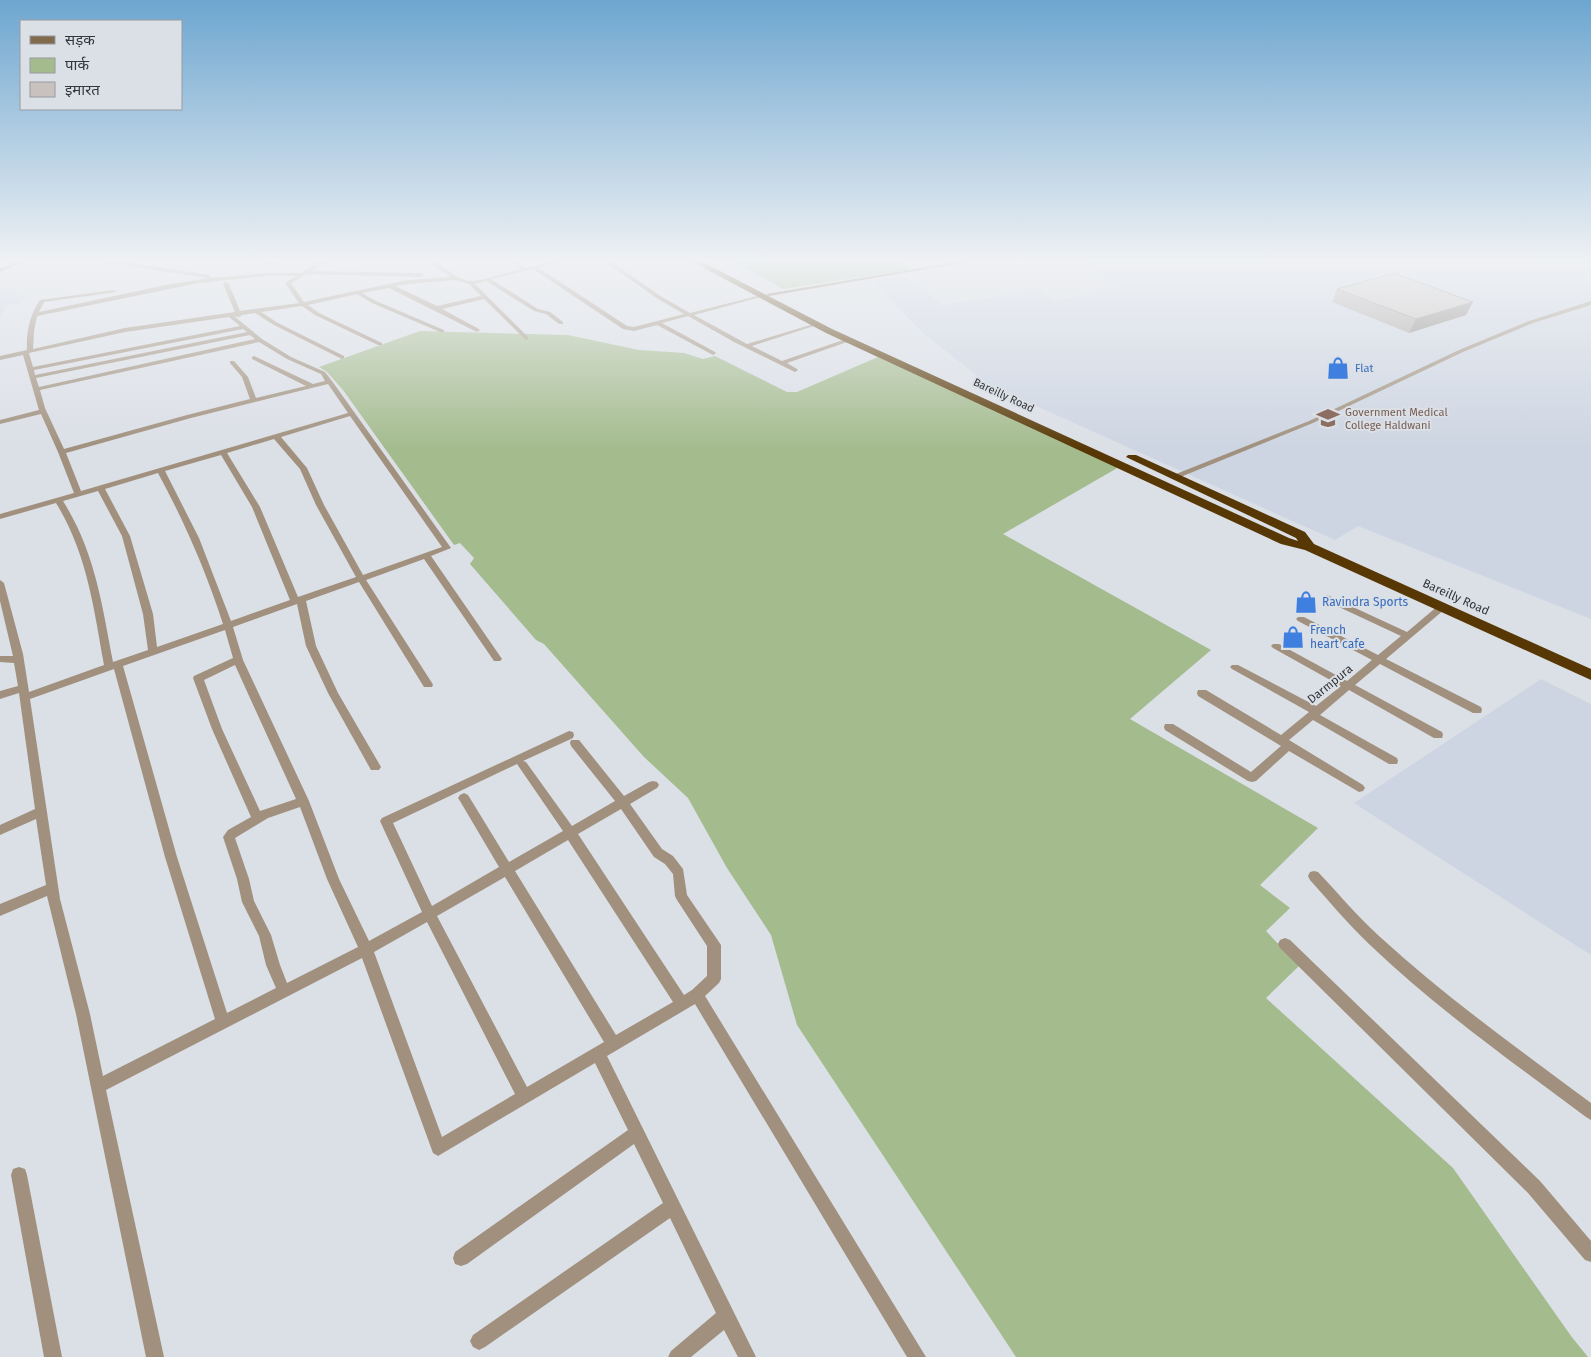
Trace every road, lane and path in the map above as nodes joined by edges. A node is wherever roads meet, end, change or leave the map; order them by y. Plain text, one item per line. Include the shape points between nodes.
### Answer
1 (32, 322) edge
2 (181, 322) edge
3 (240, 322) edge
4 (273, 322) edge
5 (334, 322) edge
6 (423, 322) edge
7 (464, 322) edge
8 (511, 322) edge
9 (617, 322) edge
10 (664, 322) edge
11 (705, 322) edge
12 (812, 322) edge
13 (826, 322) edge
14 (1530, 322) edge
15 (659, 324) junction
16 (815, 324) junction
17 (244, 327) junction
18 (442, 330) dead end
19 (476, 330) dead end
20 (252, 334) junction
21 (526, 338) dead end
22 (260, 340) junction
23 (848, 340) junction
24 (380, 344) dead end
25 (746, 346) junction
26 (27, 351) junction
27 (713, 353) dead end
28 (342, 356) dead end
29 (0, 358) edge
30 (254, 358) dead end
31 (232, 362) dead end
32 (782, 363) junction
33 (30, 369) junction
34 (794, 370) dead end
35 (33, 377) junction
36 (330, 382) junction
37 (313, 386) junction
38 (36, 389) junction
39 (254, 401) junction
40 (44, 411) junction
41 (351, 414) junction
42 (0, 422) edge
43 (275, 435) junction
44 (222, 451) junction
45 (62, 452) junction
46 (160, 469) junction
47 (1175, 476) junction
48 (1163, 483) junction
49 (100, 487) junction
50 (78, 494) junction
51 (58, 500) junction
52 (0, 517) edge
53 (1309, 547) junction
54 (426, 555) junction
55 (361, 579) junction
56 (0, 584) edge
57 (1327, 598) dead end
58 (298, 601) junction
59 (1442, 607) junction
60 (1301, 619) dead end
61 (229, 625) junction
62 (1408, 636) junction
63 (1276, 646) dead end
64 (153, 652) junction
65 (0, 659) edge
66 (497, 659) dead end
67 (1380, 659) junction
68 (19, 660) junction
69 (238, 660) junction
70 (113, 665) junction
71 (1235, 667) dead end
72 (1591, 675) edge
73 (1349, 684) junction
74 (428, 685) dead end
75 (23, 692) junction
76 (1202, 694) dead end
77 (0, 695) edge
78 (1477, 710) dead end
79 (1314, 713) junction
80 (1169, 727) dead end
81 (1438, 735) dead end
82 (1285, 743) junction
83 (1393, 761) dead end
84 (522, 766) dead end
85 (375, 767) dead end
86 (652, 784) dead end
87 (1359, 788) dead end
88 (464, 798) dead end
89 (303, 801) junction
90 (622, 802) junction
91 (42, 811) junction
92 (264, 816) junction
93 (0, 830) edge
94 (570, 832) junction
95 (506, 869) junction
96 (1314, 876) dead end
97 (52, 888) junction
98 (0, 910) edge
99 (430, 914) junction
100 (1285, 944) dead end
101 (366, 949) junction
102 (283, 990) junction
103 (697, 995) junction
104 (682, 1004) junction
105 (223, 1021) junction
106 (613, 1044) junction
107 (598, 1054) junction
108 (98, 1086) junction
109 (524, 1097) junction
110 (1591, 1112) edge
111 (637, 1133) junction
112 (19, 1175) dead end
113 (673, 1206) junction
114 (1591, 1254) edge
115 (461, 1258) dead end
116 (727, 1316) junction
117 (479, 1341) dead end
118 (53, 1357) edge
119 (155, 1357) edge
120 (677, 1357) edge
121 (747, 1357) edge
122 (917, 1357) edge

1 - 26 street
2 - 26 street via 125,330
3 - 17 street
4 - 28 street
5 - 24 street
6 - 18 street
7 - 19 street
8 - 21 street
9 - 15 street via 625,328 641,329
10 - 15 street
11 - 25 street
12 - 16 highway, Bareilly Road
13 - 47 highway, Bareilly Road
14 - 47 street via 1461,351 1311,422
15 - 27 street
16 - 23 highway, Bareilly Road
16 - 25 street
17 - 20 street
17 - 33 street
20 - 22 street
20 - 35 street
22 - 36 street via 323,373
22 - 38 street
23 - 32 street
23 - 48 highway, Bareilly Road
25 - 32 street
26 - 29 street
26 - 33 street
30 - 37 street
31 - 39 street via 245,377
32 - 34 street
33 - 35 street
35 - 38 street
36 - 37 street
36 - 41 street
37 - 39 street
38 - 40 street
39 - 45 street
40 - 42 street
40 - 45 street
41 - 43 street
41 - 54 street via 447,548
43 - 44 street
43 - 55 street via 303,468
44 - 46 street
44 - 58 street via 256,507
45 - 50 street
46 - 49 street
46 - 61 street via 177,498
47 - 48 highway
47 - 53 highway, Bareilly Road via 1301,535
48 - 53 highway, Bareilly Road via 1285,541
49 - 50 street
49 - 64 street via 126,536 148,614
50 - 51 street
51 - 52 street
51 - 70 street via 72,519 91,570
53 - 59 highway, Bareilly Road
54 - 55 street
54 - 66 street
55 - 58 street
55 - 74 street
56 - 68 street
57 - 62 street
58 - 61 street
58 - 85 street via 311,646
59 - 62 street, Darmpura
59 - 72 highway, Bareilly Road
60 - 67 street
61 - 64 street
61 - 69 street
62 - 67 street, Darmpura
63 - 73 street
64 - 70 street
65 - 68 street
67 - 73 street, Darmpura
67 - 78 street
68 - 75 street
69 - 89 street
69 - 92 street via 203,674 198,682 254,814
70 - 75 street
70 - 105 street
71 - 79 street
73 - 79 street, Darmpura
73 - 81 street
75 - 77 street
75 - 91 street
76 - 82 street
79 - 82 street, Darmpura
79 - 83 street
80 - 82 street, Darmpura via 1252,778
82 - 87 street
84 - 94 street
86 - 90 street
88 - 95 street
89 - 92 street
89 - 101 street via 333,879
90 - 94 street
90 - 99 street via 572,739 386,821
90 - 103 street via 658,853 669,860 679,874 681,896 714,945 714,979
91 - 93 street
91 - 97 street
92 - 102 street via 229,837 248,902 265,935
94 - 95 street
94 - 104 street
95 - 99 street
95 - 106 street
96 - 110 street via 1374,939 1418,978 1481,1030
97 - 98 street
97 - 108 street
99 - 101 street
99 - 109 street
100 - 114 street via 1534,1187
101 - 102 street
101 - 109 street via 438,1148
102 - 105 street
103 - 104 street
103 - 122 street
104 - 106 street
105 - 108 street
106 - 107 street
107 - 109 street
107 - 111 street
108 - 119 street
111 - 113 street
111 - 115 street
112 - 118 street
113 - 116 street
113 - 117 street
116 - 120 street
116 - 121 street

